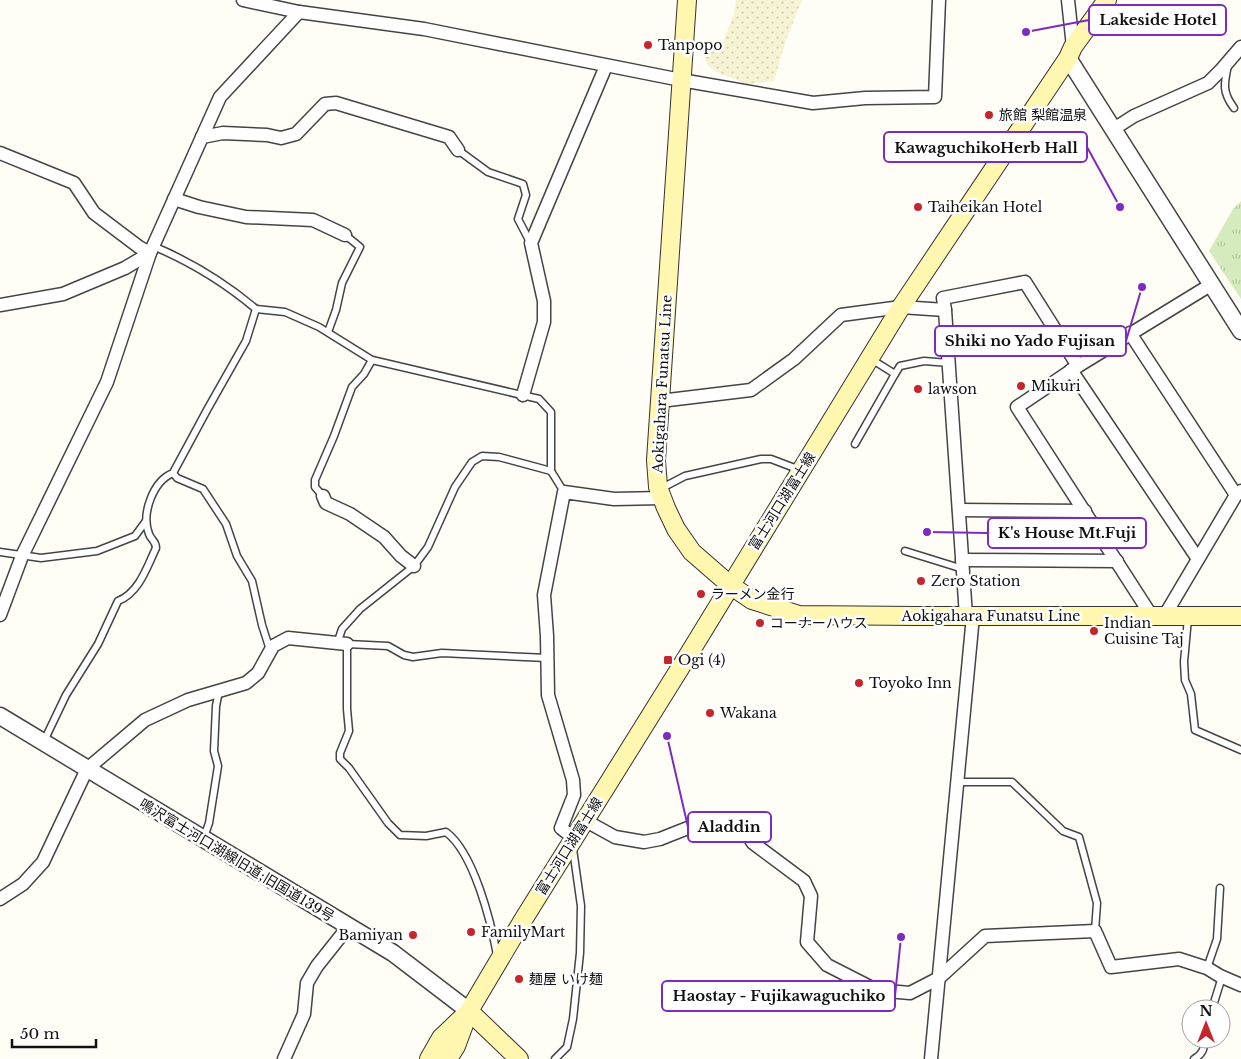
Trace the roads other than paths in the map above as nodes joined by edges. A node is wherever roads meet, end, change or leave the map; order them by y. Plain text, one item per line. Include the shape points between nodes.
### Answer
1 (243, 0) edge
2 (687, 0) edge
3 (939, 0) edge
4 (1068, 0) edge
5 (1107, 0) edge
6 (299, 12) junction
7 (1241, 47) edge
8 (1070, 52) junction
9 (1229, 61) junction
10 (606, 66) junction
11 (681, 80) junction
12 (1234, 108) dead end
13 (1112, 130) junction
14 (202, 137) junction
15 (458, 150) joint
16 (0, 153) edge
17 (174, 199) junction
18 (344, 234) joint
19 (531, 243) junction
20 (152, 250) junction
21 (1212, 284) junction
22 (0, 306) edge
23 (901, 307) junction
24 (256, 309) junction
25 (945, 310) junction
26 (1241, 331) edge
27 (328, 332) junction
28 (1130, 333) junction
29 (870, 358) junction
30 (372, 360) junction
31 (949, 363) junction
32 (1075, 368) junction
33 (895, 374) junction
34 (523, 395) junction
35 (660, 401) junction
36 (855, 444) dead end
37 (801, 470) junction
38 (551, 471) junction
39 (173, 473) junction
40 (564, 492) junction
41 (1238, 493) edge
42 (661, 494) junction
43 (323, 496) joint
44 (959, 510) junction
45 (1085, 511) junction
46 (146, 521) junction
47 (905, 551) dead end
48 (0, 552) edge
49 (22, 556) junction
50 (1198, 559) junction
51 (1117, 561) junction
52 (962, 565) junction
53 (414, 566) junction
54 (730, 585) junction
55 (0, 615) edge
56 (1158, 615) junction
57 (969, 616) junction
58 (1188, 616) junction
59 (1241, 616) edge
60 (342, 644) junction
61 (270, 651) junction
62 (547, 658) junction
63 (219, 691) junction
64 (0, 716) edge
65 (44, 742) junction
66 (1241, 750) edge
67 (87, 769) junction
68 (957, 782) junction
69 (586, 821) junction
70 (203, 839) junction
71 (573, 841) junction
72 (1220, 888) dead end
73 (0, 899) edge
74 (348, 927) junction
75 (1095, 931) junction
76 (498, 961) junction
77 (1207, 968) junction
78 (1222, 977) junction
79 (939, 978) junction
80 (1241, 985) edge
81 (1215, 999) edge
82 (469, 1011) junction
83 (1204, 1049) edge
84 (284, 1059) edge
85 (429, 1059) edge
86 (448, 1059) edge
87 (520, 1059) edge
88 (555, 1059) edge
89 (931, 1059) edge
90 (1194, 1059) edge

1 - 6 street
2 - 11 main road, Aokigahara Funatsu Line
3 - 11 street via 935,96 813,103
4 - 8 street
5 - 8 main road, 富士河口湖富士線
6 - 10 street via 424,29
6 - 14 street via 220,97
7 - 9 street
8 - 13 street
8 - 23 main road, 富士河口湖富士線
9 - 12 lane via 1226,97
9 - 13 street via 1208,83 1134,116
10 - 11 street
10 - 19 street
11 - 35 main road, Aokigahara Funatsu Line
13 - 21 street
14 - 15 street via 223,133 281,138 296,134 325,104 336,104 449,137
14 - 17 street
15 - 19 lane via 488,172 523,184 526,195 518,219
16 - 20 street via 74,183 94,213 139,247
17 - 18 street via 246,217 313,220
17 - 20 street
18 - 27 lane via 360,247 342,283
19 - 34 street via 544,301 544,322
20 - 22 street via 125,268 63,294
20 - 24 lane via 201,269 224,282
20 - 49 street via 107,382
21 - 26 street
21 - 28 street
23 - 25 street
23 - 29 main road, 富士河口湖富士線
23 - 35 street via 841,315 794,359 751,390
24 - 27 lane via 285,312
24 - 39 lane via 246,342
25 - 31 street
25 - 32 street via 943,298 1025,282
27 - 30 lane
28 - 32 street
28 - 41 street
29 - 33 lane
29 - 37 main road, 富士河口湖富士線
30 - 34 lane
30 - 43 lane via 352,387 315,480
31 - 33 lane via 924,362 900,366
31 - 44 street
32 - 45 street via 1017,407
32 - 50 street
33 - 36 lane
34 - 38 lane via 540,399 551,412
35 - 42 main road, Aokigahara Funatsu Line via 656,460
37 - 42 lane via 761,458 685,476
37 - 54 main road, 富士河口湖富士線
38 - 40 lane
38 - 53 lane via 500,457 482,456 472,462 455,487 428,547
39 - 46 lane via 157,486
39 - 61 lane via 177,478 203,489 226,524 237,556 252,581
40 - 42 street via 614,499
40 - 62 street via 544,595
41 - 50 street
42 - 54 main road, Aokigahara Funatsu Line via 676,529 692,552
43 - 53 street via 326,503 350,514 384,537
44 - 45 street
44 - 52 street
45 - 51 street
46 - 49 lane via 135,536 97,551 48,558
46 - 65 lane via 156,548 142,579 126,598 118,601 98,644 66,694
47 - 52 lane
48 - 49 lane
49 - 55 street
50 - 56 street
51 - 52 street
51 - 56 street
52 - 57 street
53 - 60 lane via 360,609 342,629
54 - 57 main road, Aokigahara Funatsu Line via 752,600 799,615
54 - 69 main road, 富士河口湖富士線
56 - 57 main road, Aokigahara Funatsu Line
56 - 58 main road, Aokigahara Funatsu Line
57 - 68 street
58 - 59 main road, Aokigahara Funatsu Line
58 - 66 lane via 1184,662 1194,730
60 - 61 street via 288,638
60 - 62 lane via 388,646 413,657 442,654
60 - 76 lane via 349,731 340,759 400,835 426,836 446,832 460,845 493,931
61 - 63 street via 258,673 246,683
62 - 71 street via 548,695 574,788 561,828
63 - 67 street via 188,700 144,720
63 - 70 lane via 214,751 218,766 209,823
64 - 65 street, 鳴沢富士河口湖線旧道;旧国道139号
65 - 67 street, 鳴沢富士河口湖線旧道;旧国道139号
67 - 70 street, 鳴沢富士河口湖線旧道;旧国道139号
67 - 73 street via 43,862 23,884
68 - 75 lane via 1012,782 1063,831 1079,837 1097,902
68 - 79 street
69 - 71 main road, 富士河口湖富士線
69 - 79 street via 615,837 644,842 708,820 741,824 753,843 804,881 811,896 807,942 827,965 876,990 910,994
70 - 74 street, 鳴沢富士河口湖線旧道;旧国道139号
71 - 76 main road, 富士河口湖富士線
71 - 88 lane via 581,906 580,953 567,1047
72 - 77 lane via 1216,940
74 - 82 street, 鳴沢富士河口湖線旧道;旧国道139号 via 393,954
74 - 84 street via 307,983 304,1014
75 - 77 street via 1111,967 1179,960
75 - 79 street via 985,936
76 - 82 main road, 富士河口湖富士線
77 - 78 street
78 - 80 street
78 - 81 lane
79 - 89 street
82 - 85 main road, 富士河口湖富士線 via 441,1038
82 - 86 main road, 富士河口湖富士線
82 - 87 main road
83 - 90 lane

